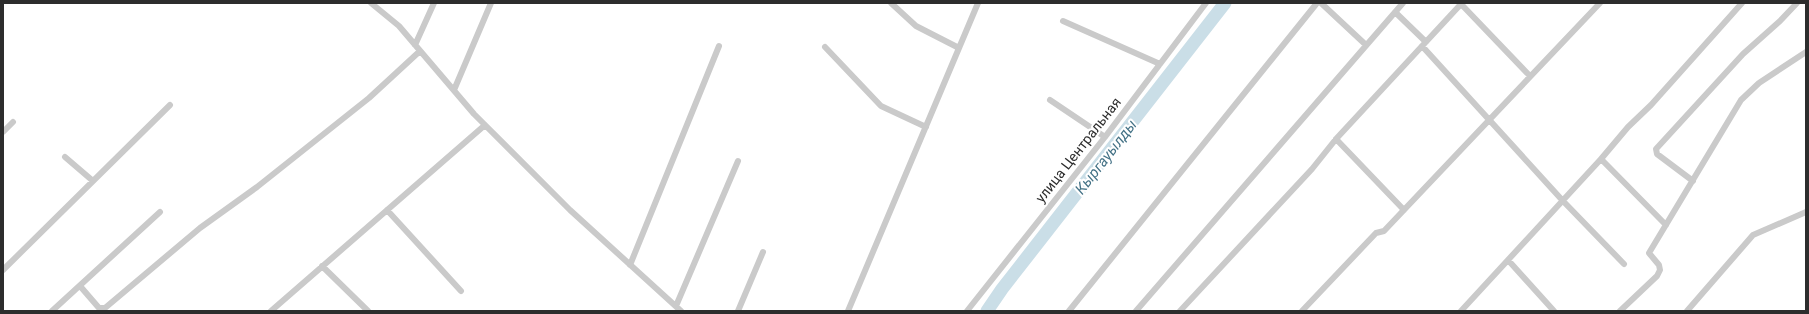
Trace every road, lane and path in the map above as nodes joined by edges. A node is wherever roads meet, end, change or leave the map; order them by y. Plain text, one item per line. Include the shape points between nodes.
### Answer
1 (434, 3) edge
2 (491, 3) edge
3 (892, 3) edge
4 (978, 3) edge
5 (1206, 3) edge
6 (1317, 3) edge
7 (1321, 3) edge
8 (1403, 3) edge
9 (1600, 3) edge
10 (1742, 3) edge
11 (1797, 3) edge
12 (371, 4) edge
13 (1395, 12) junction
14 (1063, 21) dead end
15 (1424, 44) junction
16 (415, 45) junction
17 (1366, 45) junction
18 (719, 46) dead end
19 (825, 48) dead end
20 (959, 48) junction
21 (420, 51) junction
22 (1806, 52) edge
23 (1160, 64) junction
24 (1530, 76) junction
25 (454, 90) junction
26 (1050, 100) dead end
27 (170, 105) dead end
28 (1489, 120) junction
29 (14, 122) dead end
30 (485, 125) junction
31 (926, 127) junction
32 (3, 132) edge
33 (1105, 136) junction
34 (1336, 139) junction
35 (66, 157) dead end
36 (1601, 159) junction
37 (738, 161) dead end
38 (93, 181) junction
39 (1693, 181) junction
40 (1563, 201) junction
41 (387, 210) junction
42 (1404, 210) junction
43 (160, 212) dead end
44 (1806, 212) edge
45 (1666, 225) junction
46 (763, 252) dead end
47 (1508, 260) junction
48 (1624, 264) dead end
49 (630, 265) junction
50 (322, 266) junction
51 (3, 270) edge
52 (80, 286) junction
53 (461, 291) dead end
54 (676, 306) junction
55 (52, 311) edge
56 (271, 311) edge
57 (368, 311) edge
58 (681, 311) edge
59 (738, 311) edge
60 (848, 311) edge
61 (967, 311) edge
62 (1069, 311) edge
63 (1136, 311) edge
64 (1180, 311) edge
65 (1302, 311) edge
66 (1461, 311) edge
67 (1554, 311) edge
68 (1620, 311) edge
69 (1687, 311) edge

1 - 16 street
2 - 25 street
3 - 20 street via 916,26
4 - 20 street
5 - 23 street, улица Центральная
6 - 62 street
7 - 17 street
8 - 13 street
9 - 24 street
10 - 36 street
11 - 39 street via 1743,54 1656,149 1657,154
12 - 16 street via 399,26
13 - 15 street
13 - 17 street
14 - 23 street
15 - 24 street via 1461,4
15 - 28 street
15 - 34 street
16 - 21 street
17 - 63 street
18 - 49 street
19 - 31 street via 881,106
20 - 31 street
21 - 25 street
21 - 52 street via 369,98 257,187 200,228 105,308 100,308
22 - 39 street via 1747,93
23 - 33 street, улица Центральная
24 - 28 street
25 - 30 street
26 - 33 street
27 - 38 street
28 - 40 street
28 - 42 street
29 - 32 street
30 - 41 street
30 - 49 street via 570,210
31 - 60 street
33 - 61 street, улица Центральная
34 - 42 street
34 - 64 street via 1312,169
35 - 38 street
36 - 40 street
36 - 45 street
37 - 54 street
38 - 51 street
39 - 45 street
40 - 47 street
40 - 48 street
41 - 50 street
41 - 53 street
42 - 65 street via 1384,231 1376,233
43 - 52 street
44 - 69 street via 1753,235
45 - 68 street via 1649,253 1659,265 1657,276
46 - 59 street
47 - 66 street
47 - 67 street
49 - 54 street
50 - 56 street
50 - 57 street
52 - 55 street
54 - 58 street

